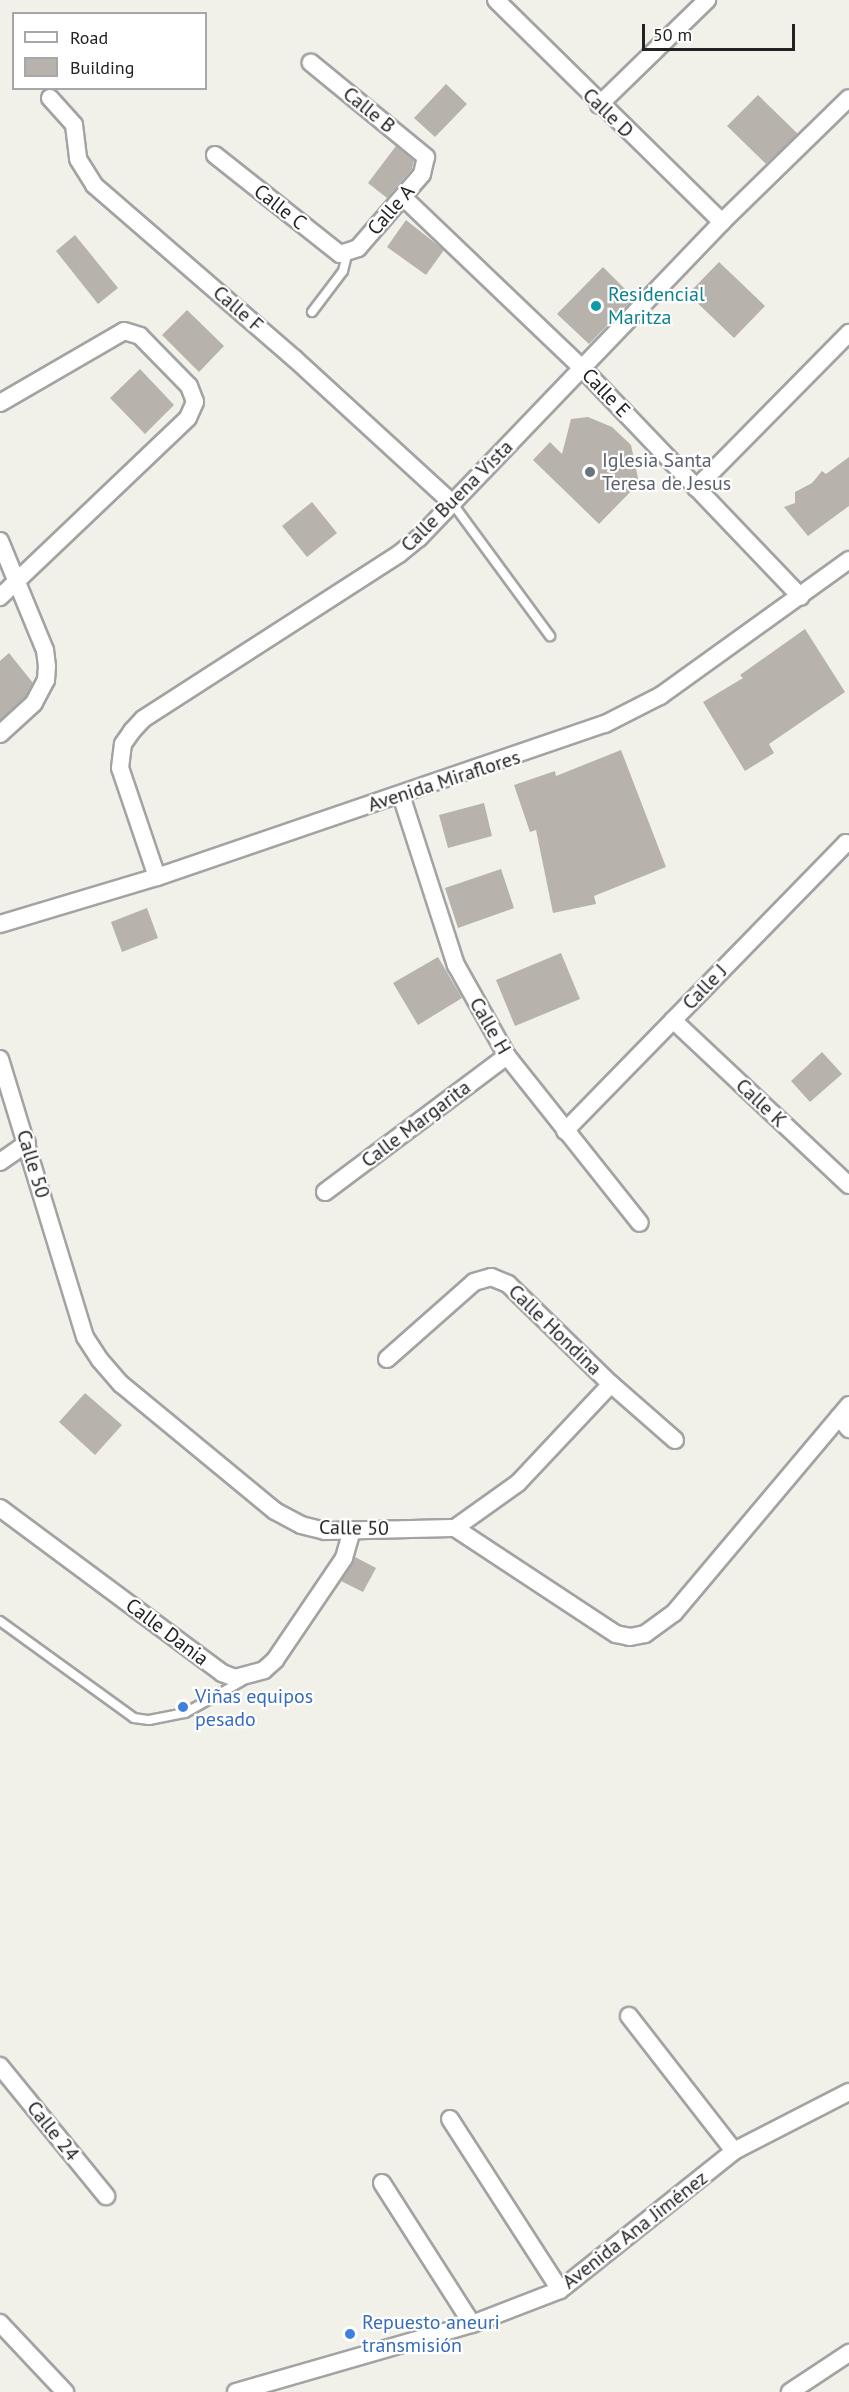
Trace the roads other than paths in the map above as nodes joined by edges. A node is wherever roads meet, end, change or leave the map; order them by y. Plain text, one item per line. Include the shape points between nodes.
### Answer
1 (496, 0) edge
2 (707, 0) edge
3 (310, 63) dead end
4 (50, 98) dead end
5 (849, 99) edge
6 (599, 105) junction
7 (215, 155) dead end
8 (426, 157) joint
9 (403, 197) junction
10 (722, 222) junction
11 (347, 255) junction
12 (312, 312) dead end
13 (849, 333) edge
14 (583, 369) junction
15 (0, 403) edge
16 (696, 488) junction
17 (453, 504) junction
18 (0, 541) edge
19 (849, 560) edge
20 (17, 583) junction
21 (0, 597) edge
22 (801, 597) junction
23 (550, 636) dead end
24 (0, 734) edge
25 (402, 795) junction
26 (847, 843) edge
27 (157, 877) junction
28 (0, 924) edge
29 (673, 1020) junction
30 (507, 1056) junction
31 (0, 1059) edge
32 (565, 1131) junction
33 (27, 1143) junction
34 (0, 1162) edge
35 (849, 1185) edge
36 (325, 1192) dead end
37 (640, 1223) dead end
38 (387, 1359) dead end
39 (611, 1384) junction
40 (846, 1417) edge
41 (675, 1440) dead end
42 (0, 1508) edge
43 (455, 1528) junction
44 (352, 1530) junction
45 (0, 1621) edge
46 (249, 1676) junction
47 (629, 2016) dead end
48 (0, 2066) edge
49 (849, 2092) edge
50 (450, 2119) dead end
51 (734, 2151) junction
52 (382, 2183) dead end
53 (106, 2196) dead end
54 (560, 2290) junction
55 (0, 2323) edge
56 (472, 2324) junction
57 (6, 2340) edge
58 (849, 2353) edge
59 (66, 2392) edge
60 (236, 2392) edge
61 (790, 2392) edge

1 - 6 street, Calle D
2 - 6 street
3 - 8 street, Calle B
4 - 17 street, Calle F via 74,125 78,159 94,185 295,358
5 - 10 street, Calle Buena Vista
6 - 10 street, Calle D
7 - 11 street, Calle C via 334,250
8 - 9 street, Calle A via 422,174
9 - 11 street, Calle A via 358,248
9 - 14 street, Calle E
10 - 14 street, Calle Buena Vista
11 - 12 lane via 343,271
13 - 16 street
14 - 16 street, Calle E
14 - 17 street, Calle Buena Vista
15 - 20 street via 124,331 140,336 189,386 195,402 188,418
16 - 22 street, Calle E
17 - 23 lane
17 - 27 street, Calle Buena Vista via 399,554 143,719 132,731 123,744 120,768
18 - 20 street
19 - 22 street, Avenida Miraflores
20 - 21 street
20 - 24 street via 45,650 46,680 34,703
22 - 25 street, Avenida Miraflores via 660,696 605,724
25 - 27 street, Avenida Miraflores
25 - 30 street, Calle H via 456,966
26 - 29 street, Calle J
27 - 28 street, Avenida Miraflores
29 - 32 street, Calle J
29 - 35 street, Calle K
30 - 32 street, Calle H
30 - 36 street, Calle Margarita
31 - 33 street, Calle 50
32 - 37 street, Calle H
33 - 34 street
33 - 44 street, Calle 50 via 85,1337 100,1360 121,1384 275,1511 301,1525 325,1531
38 - 39 street, Calle Hondina via 474,1282 491,1276 507,1284
39 - 41 street
39 - 43 street, Calle Hondina via 518,1483
40 - 43 street via 674,1613 645,1634 616,1634
42 - 46 street, Calle Dania via 222,1673 236,1678
43 - 44 street, Calle 50
44 - 46 street via 344,1558 275,1660
45 - 46 lane via 116,1709 134,1718 149,1720 184,1713
47 - 51 street
48 - 53 street, Calle 24
49 - 51 street, Avenida Ana Jiménez
50 - 54 street
51 - 54 street, Avenida Ana Jiménez
52 - 56 street
54 - 56 street, Avenida Ana Jiménez
55 - 57 street
56 - 60 street, Avenida Ana Jiménez
57 - 59 street
58 - 61 street

